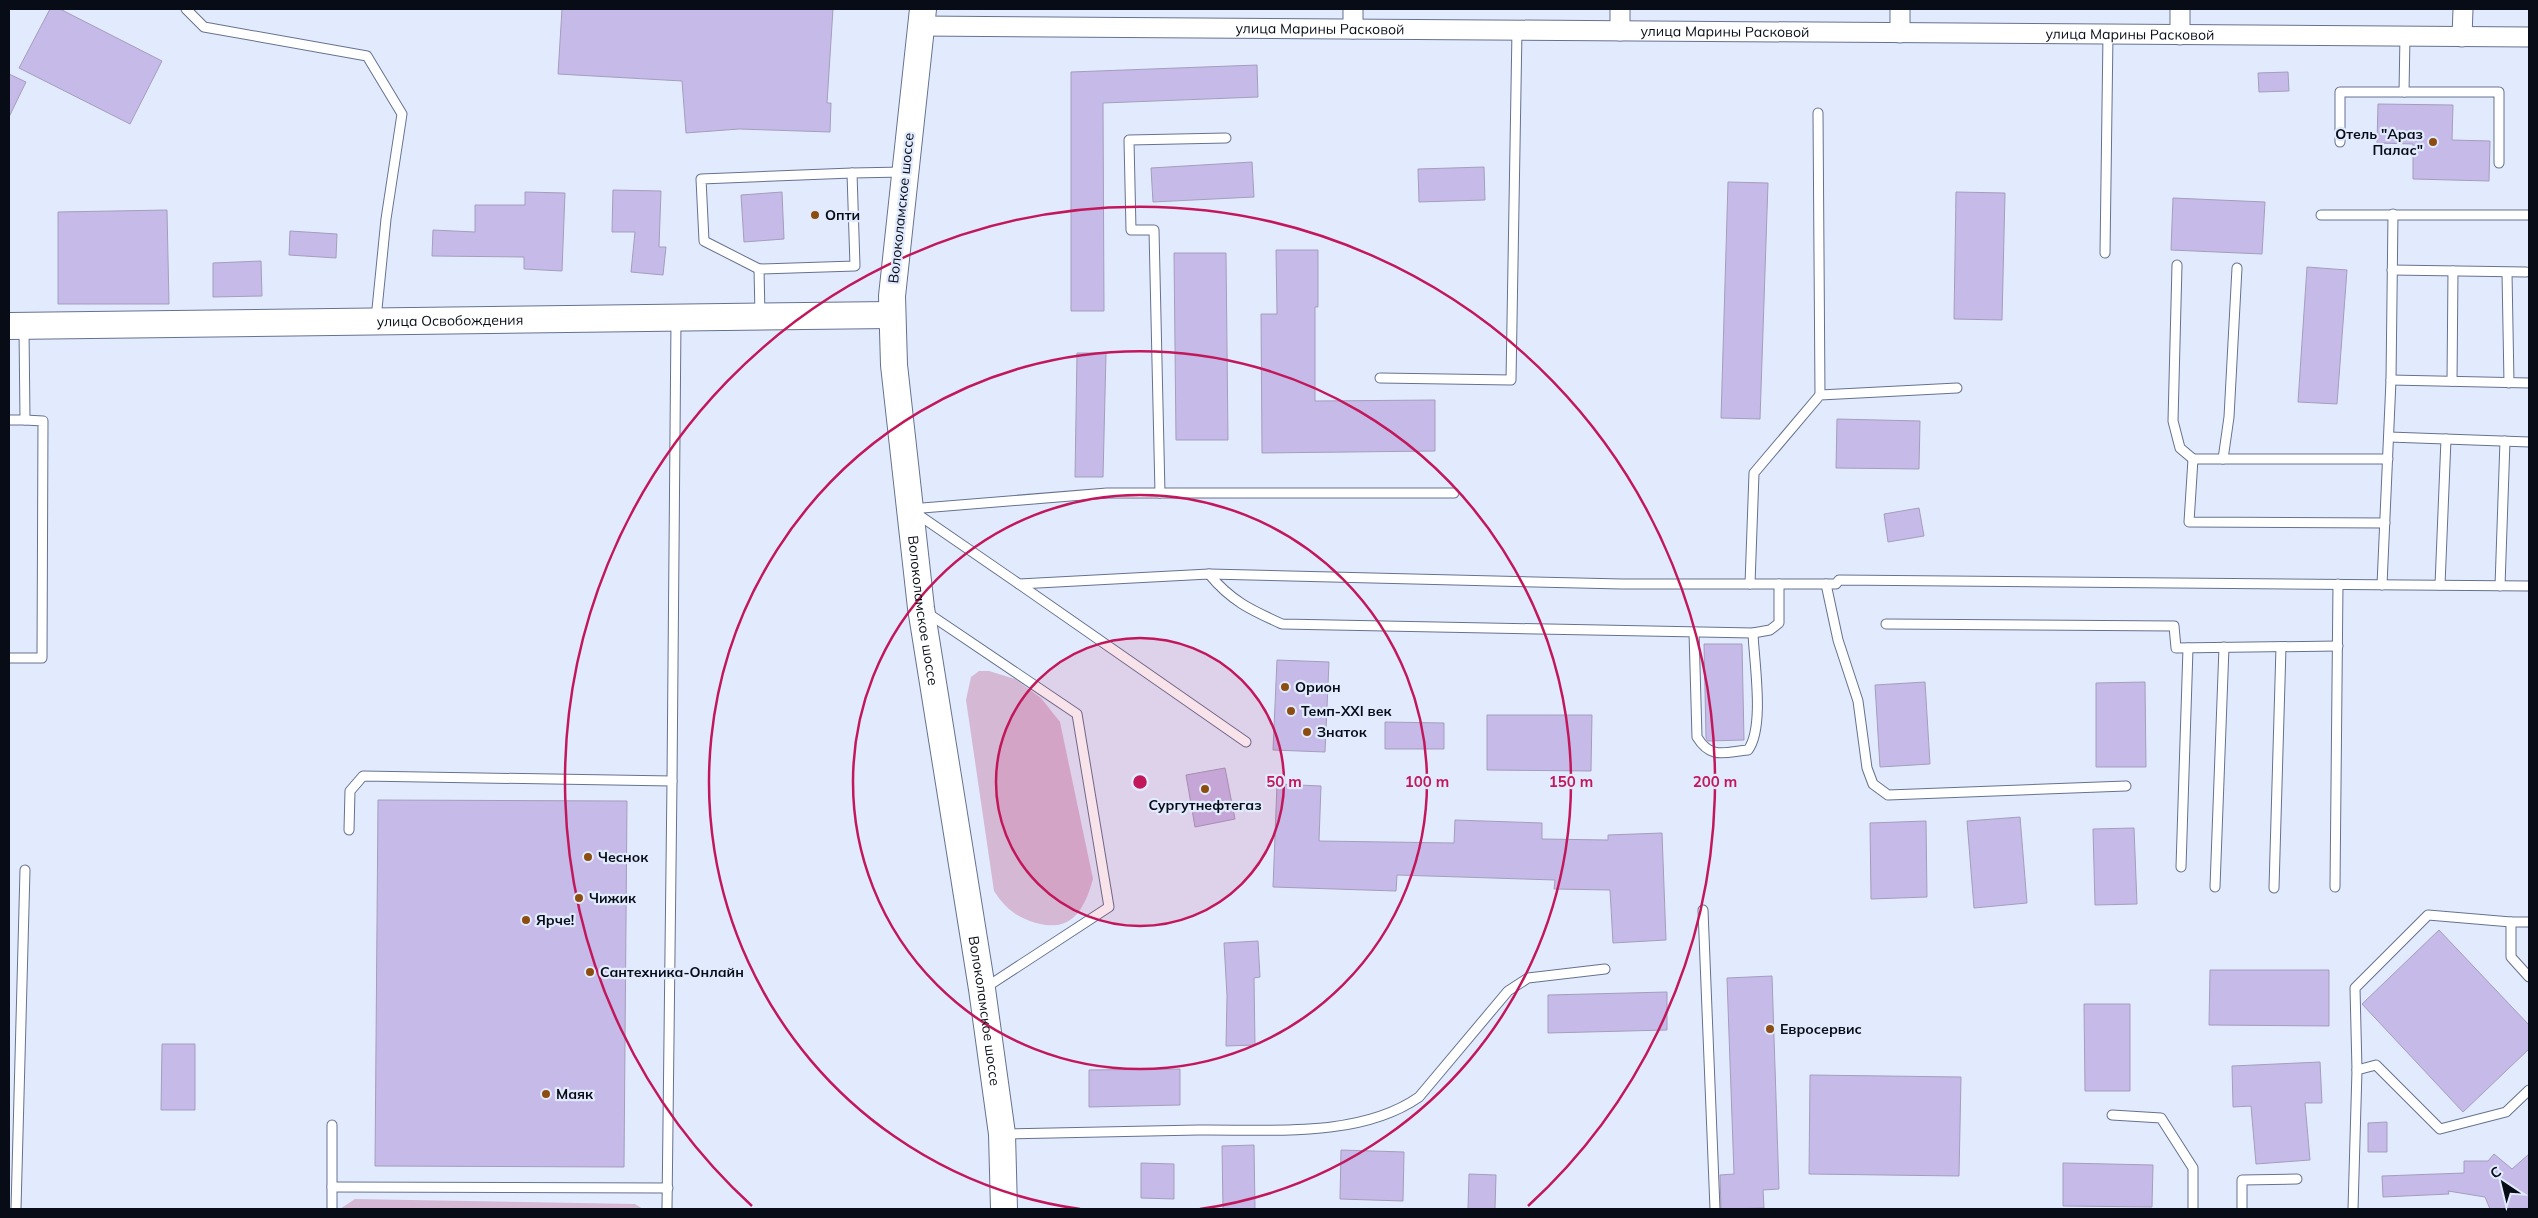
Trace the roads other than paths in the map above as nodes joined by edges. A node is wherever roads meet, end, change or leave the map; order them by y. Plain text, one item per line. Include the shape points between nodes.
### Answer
1 (186, 9) edge
2 (1353, 9) edge
3 (1620, 9) edge
4 (1900, 9) edge
5 (2180, 9) edge
6 (2463, 9) edge
7 (922, 17) edge
8 (1353, 29) junction
9 (1516, 30) junction
10 (1620, 30) junction
11 (1900, 33) junction
12 (2108, 34) junction
13 (2180, 35) junction
14 (2405, 36) junction
15 (2462, 37) junction
16 (2529, 37) edge
17 (2404, 92) junction
18 (1818, 113) dead end
19 (1226, 138) dead end
20 (2340, 142) dead end
21 (2499, 163) dead end
22 (904, 172) junction
23 (852, 173) junction
24 (2321, 214) dead end
25 (2393, 214) junction
26 (2528, 215) dead end
27 (2105, 253) dead end
28 (2177, 265) dead end
29 (2237, 268) dead end
30 (759, 269) junction
31 (2392, 270) junction
32 (2453, 271) junction
33 (2526, 272) dead end
34 (2507, 273) junction
35 (891, 315) junction
36 (760, 316) junction
37 (676, 318) junction
38 (376, 322) junction
39 (16, 326) edge
40 (1380, 378) dead end
41 (2391, 380) junction
42 (2452, 382) junction
43 (2509, 382) junction
44 (2529, 383) edge
45 (1957, 388) dead end
46 (1820, 396) junction
47 (9, 420) edge
48 (25, 420) junction
49 (2388, 437) junction
50 (2446, 439) junction
51 (2505, 441) junction
52 (2529, 442) edge
53 (2193, 459) junction
54 (2223, 459) junction
55 (2388, 459) junction
56 (1160, 493) junction
57 (1454, 493) dead end
58 (910, 509) junction
59 (2385, 523) junction
60 (1209, 574) junction
61 (1019, 584) junction
62 (1750, 584) junction
63 (1779, 584) junction
64 (1826, 584) junction
65 (2338, 584) junction
66 (2382, 585) junction
67 (2440, 585) junction
68 (2500, 586) junction
69 (2529, 586) edge
70 (921, 608) junction
71 (1886, 624) dead end
72 (1694, 632) junction
73 (1753, 633) junction
74 (2338, 646) junction
75 (2224, 647) junction
76 (2281, 647) junction
77 (2188, 648) junction
78 (9, 658) edge
79 (1246, 742) dead end
80 (672, 780) junction
81 (2126, 786) dead end
82 (349, 830) dead end
83 (2181, 867) dead end
84 (26, 870) dead end
85 (2335, 887) dead end
86 (2215, 888) dead end
87 (2274, 888) dead end
88 (1703, 910) dead end
89 (2511, 922) junction
90 (2529, 922) edge
91 (1605, 969) dead end
92 (2529, 977) edge
93 (982, 989) junction
94 (2357, 1070) junction
95 (2529, 1090) edge
96 (2112, 1115) dead end
97 (332, 1124) dead end
98 (1002, 1134) junction
99 (2297, 1179) dead end
100 (332, 1187) junction
101 (668, 1188) junction
102 (16, 1209) edge
103 (332, 1209) edge
104 (667, 1209) edge
105 (1004, 1209) edge
106 (1715, 1209) edge
107 (2193, 1209) edge
108 (2242, 1209) edge
109 (2353, 1209) edge

1 - 38 lane via 204,27 368,56 402,114 386,219
2 - 8 street
3 - 10 street
4 - 11 street
5 - 13 street
6 - 15 street
7 - 8 street, улица Марины Расковой
7 - 22 main road, Волоколамское шоссе
8 - 9 street, улица Марины Расковой
9 - 10 street, улица Марины Расковой
9 - 40 lane via 1511,380
10 - 11 street, улица Марины Расковой
11 - 12 street, улица Марины Расковой
12 - 13 street, улица Марины Расковой
12 - 27 lane
13 - 14 street, улица Марины Расковой
14 - 15 street, улица Марины Расковой
14 - 17 lane
15 - 16 street, улица Марины Расковой
17 - 20 lane via 2340,92
17 - 21 lane via 2499,92
18 - 46 lane
19 - 56 lane via 1129,140 1131,230 1154,230
22 - 23 lane
22 - 35 main road, Волоколамское шоссе
23 - 30 lane via 855,266
23 - 30 lane via 701,179 704,241
24 - 25 lane
25 - 26 lane
25 - 31 lane
28 - 53 lane via 2173,421 2180,448
29 - 54 lane via 2229,417
30 - 36 lane
31 - 32 lane
31 - 41 lane
32 - 34 lane
32 - 42 lane
33 - 34 lane
34 - 43 lane
35 - 36 main road, улица Освобождения
35 - 58 main road, Волоколамское шоссе
36 - 37 main road, улица Освобождения
37 - 38 main road, улица Освобождения
37 - 80 lane
38 - 39 main road, улица Освобождения
39 - 48 lane
41 - 42 lane
41 - 49 lane
42 - 43 lane
43 - 44 lane
45 - 46 lane
46 - 62 lane via 1754,473
47 - 48 lane
48 - 78 lane via 42,421 42,658
49 - 50 lane
49 - 55 lane
50 - 51 lane
50 - 67 lane
51 - 52 lane
51 - 68 lane
53 - 54 lane
53 - 59 lane via 2189,522
54 - 55 lane
55 - 59 lane
56 - 57 lane
56 - 58 lane via 1107,493
58 - 61 lane
58 - 70 main road, Волоколамское шоссе
59 - 66 lane
60 - 61 lane
60 - 62 lane
60 - 72 lane via 1224,592 1246,608 1282,624
61 - 79 lane
62 - 63 lane
63 - 64 lane
63 - 73 lane via 1779,623 1770,630
64 - 65 lane via 1836,584 1839,580
64 - 81 lane via 1838,640 1858,701 1867,768 1873,784 1888,795
65 - 66 lane
65 - 74 lane
66 - 67 lane
67 - 68 lane
68 - 69 lane
70 - 93 main road, Волоколамское шоссе
70 - 93 lane via 1077,714 1110,907
71 - 77 lane via 2174,626 2176,648
72 - 73 lane
72 - 73 lane via 1697,737 1713,754 1748,750 1755,741
74 - 76 lane
74 - 85 lane
75 - 76 lane
75 - 77 lane
75 - 86 lane
76 - 87 lane
77 - 83 lane
80 - 82 lane via 363,776 350,791
80 - 101 lane
84 - 102 lane
88 - 106 lane
89 - 90 lane
89 - 92 lane via 2512,957
89 - 94 lane via 2428,915 2355,988
91 - 98 lane via 1528,978 1508,991 1419,1098 1383,1116 1330,1127 1277,1130
93 - 98 main road, Волоколамское шоссе
94 - 95 lane via 2376,1065 2440,1129 2506,1112
94 - 109 lane
96 - 107 lane via 2161,1118 2193,1168
97 - 100 lane
98 - 105 main road, Волоколамское шоссе
99 - 108 lane via 2242,1180
100 - 101 lane
100 - 103 lane
101 - 104 lane

